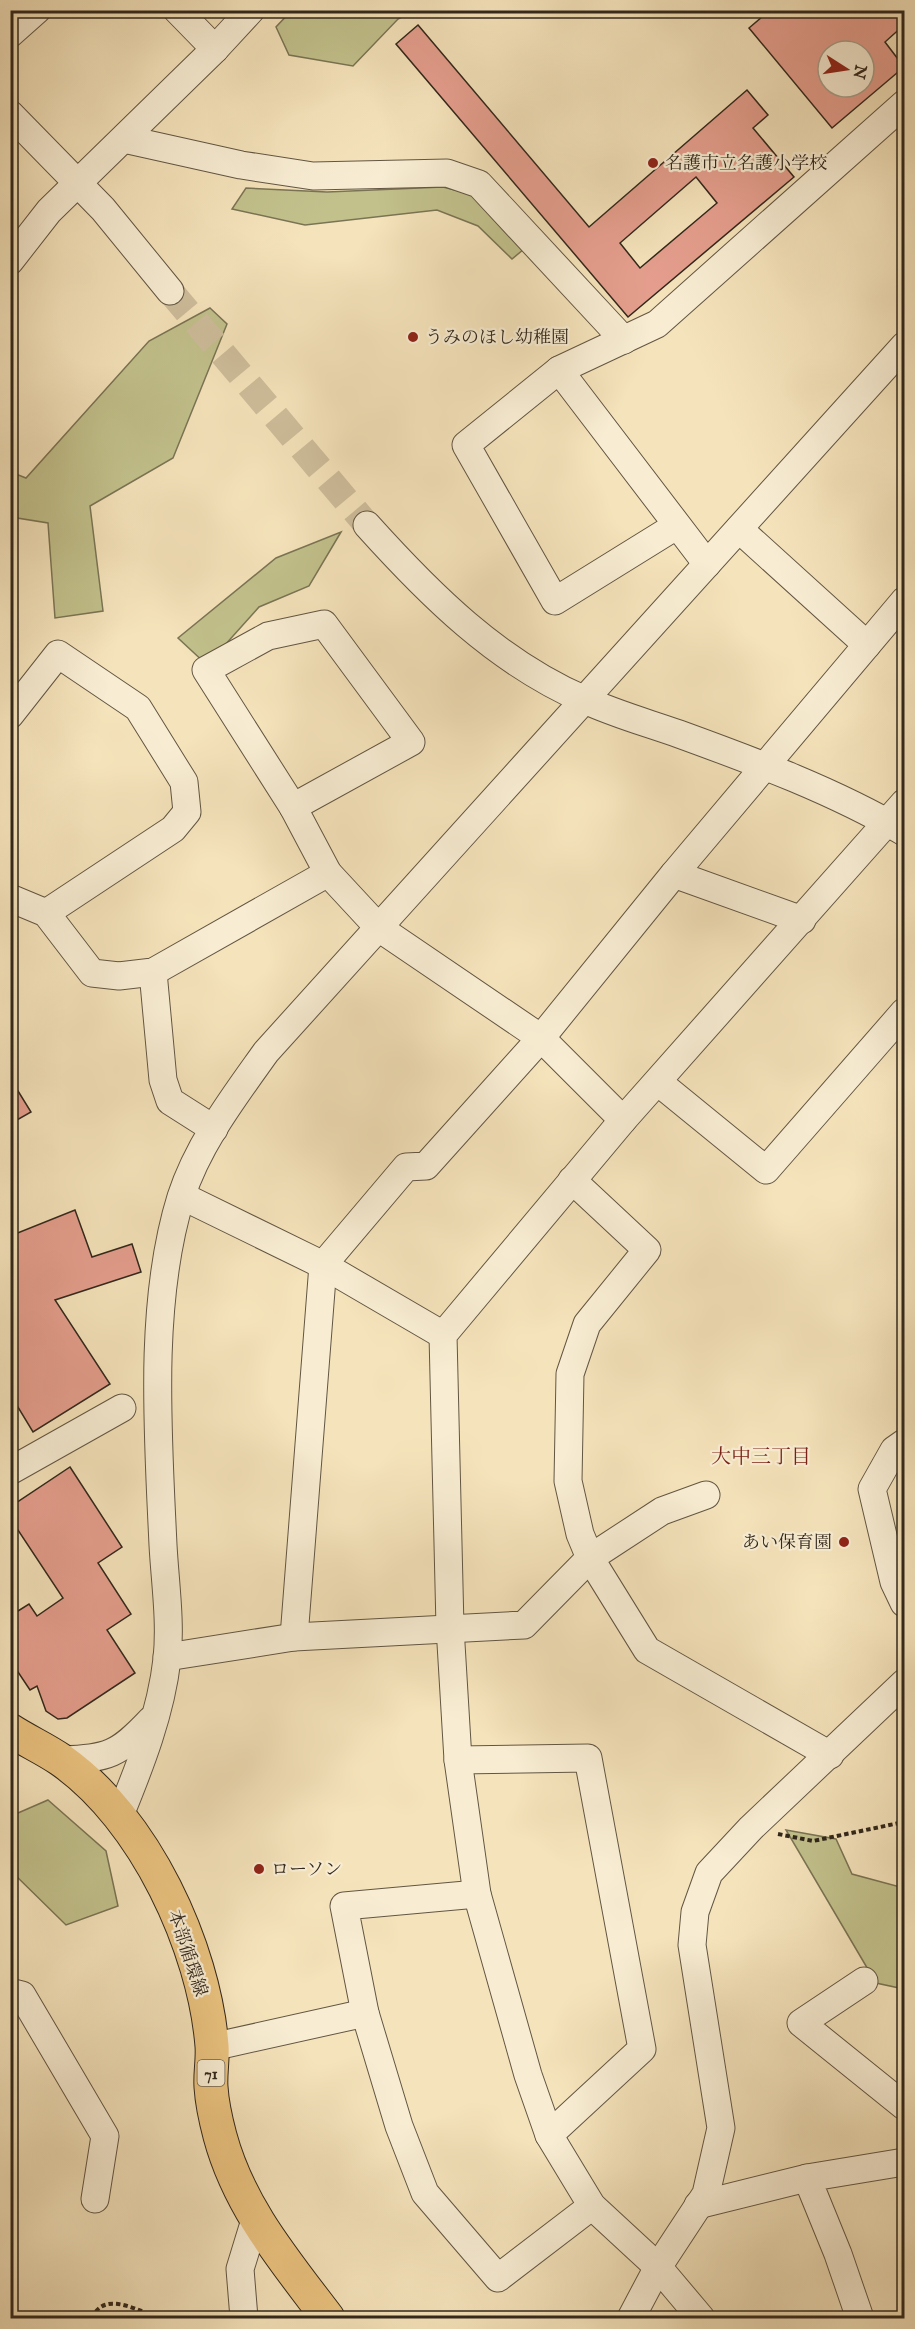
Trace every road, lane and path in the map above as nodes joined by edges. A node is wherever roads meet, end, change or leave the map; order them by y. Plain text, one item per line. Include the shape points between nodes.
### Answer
1 (37, 10) edge
2 (177, 10) edge
3 (251, 10) edge
4 (10, 34) edge
5 (215, 49) junction
6 (904, 104) edge
7 (10, 114) edge
8 (124, 139) junction
9 (76, 184) junction
10 (10, 261) edge
11 (170, 291) tunnel mouth
12 (624, 340) junction
13 (904, 346) edge
14 (559, 370) junction
15 (367, 525) tunnel mouth
16 (676, 526) junction
17 (739, 529) junction
18 (707, 564) junction
19 (904, 601) edge
20 (867, 645) junction
21 (584, 700) junction
22 (10, 715) edge
23 (764, 765) junction
24 (293, 807) junction
25 (899, 819) edge
26 (328, 873) junction
27 (674, 874) junction
28 (10, 898) edge
29 (46, 913) junction
30 (801, 921) junction
31 (379, 928) junction
32 (153, 972) junction
33 (904, 1012) edge
34 (541, 1038) junction
35 (658, 1082) junction
36 (623, 1120) junction
37 (214, 1129) junction
38 (572, 1180) junction
39 (182, 1196) junction
40 (323, 1265) junction
41 (443, 1335) junction
42 (122, 1408) dead end
43 (904, 1443) edge
44 (13, 1463) edge
45 (705, 1495) dead end
46 (590, 1558) junction
47 (901, 1587) edge
48 (450, 1627) junction
49 (294, 1636) junction
50 (167, 1658) junction
51 (904, 1683) edge
52 (154, 1716) junction
53 (10, 1731) edge
54 (830, 1755) junction
55 (458, 1760) junction
56 (61, 1761) junction
57 (120, 1815) junction
58 (904, 1822) edge
59 (751, 1828) junction
60 (477, 1894) junction
61 (864, 1981) dead end
62 (10, 1992) edge
63 (365, 2013) junction
64 (212, 2047) junction
65 (904, 2106) edge
66 (549, 2135) junction
67 (904, 2162) edge
68 (807, 2178) junction
69 (95, 2199) dead end
70 (698, 2205) junction
71 (592, 2206) junction
72 (255, 2220) junction
73 (658, 2267) junction
74 (92, 2319) edge
75 (146, 2319) edge
76 (244, 2319) edge
77 (328, 2319) edge
78 (631, 2319) edge
79 (701, 2319) edge
80 (860, 2319) edge

1 - 4 street
2 - 5 street
3 - 5 street
5 - 8 street
6 - 12 street via 657,324
7 - 9 street
8 - 9 street
8 - 12 street via 241,165 314,176 447,173 479,184
9 - 10 street
9 - 11 street via 103,209
12 - 14 street
13 - 17 street
14 - 16 street
14 - 16 street via 466,445 555,601
15 - 21 street via 452,614 524,667
16 - 18 street
17 - 18 street
17 - 20 street
18 - 21 street
19 - 20 street
20 - 23 street
21 - 23 street
21 - 31 street
22 - 29 street via 58,654 138,708 184,782 187,812 173,829
23 - 25 street
23 - 27 street
24 - 24 street via 206,670 268,636 324,624 411,742
24 - 26 street
25 - 30 street
26 - 31 street
26 - 32 street
27 - 30 street
27 - 34 street
28 - 29 street
29 - 32 street via 92,973 119,976
30 - 35 street
31 - 34 street
31 - 37 street via 266,1052
32 - 37 street via 164,1080 170,1101
33 - 35 street via 766,1170
34 - 36 street
34 - 40 street via 426,1166 406,1167
35 - 36 street
36 - 38 street
37 - 39 street
38 - 41 street
38 - 46 street via 646,1250 587,1324 570,1374 568,1481 580,1534
39 - 40 street
39 - 50 street via 163,1283 159,1346
40 - 41 street
40 - 49 street
41 - 48 street
42 - 44 street
43 - 47 street via 894,1450 872,1489
45 - 46 street via 662,1511
46 - 48 street via 524,1624
46 - 54 street via 647,1650
48 - 49 street
48 - 55 street
49 - 50 street
50 - 52 street
51 - 54 street
52 - 56 street via 113,1754
52 - 57 street
53 - 56 main road, 本部循環線 / 71
54 - 59 street
55 - 60 street
55 - 66 street via 588,1758 642,2049
56 - 57 main road, 本部循環線 / 71
57 - 64 main road, 本部循環線 / 71 via 153,1865 179,1919 200,1978
58 - 59 path via 813,1841
59 - 70 street via 709,1873 695,1912 692,1945 721,2128 706,2194
60 - 63 street via 344,1906
60 - 66 street
61 - 65 street via 801,2023
62 - 69 street via 22,1995 105,2136
63 - 64 street
63 - 71 street via 399,2126 425,2193 498,2278
64 - 72 main road, 本部循環線 / 71 via 211,2088 220,2136
66 - 71 street
67 - 68 street
68 - 70 street
68 - 80 street
70 - 73 street
71 - 73 street
72 - 76 street via 240,2269
72 - 77 main road, 本部循環線 / 71
73 - 78 street
73 - 79 street
74 - 75 path via 94,2312 107,2303 144,2312

